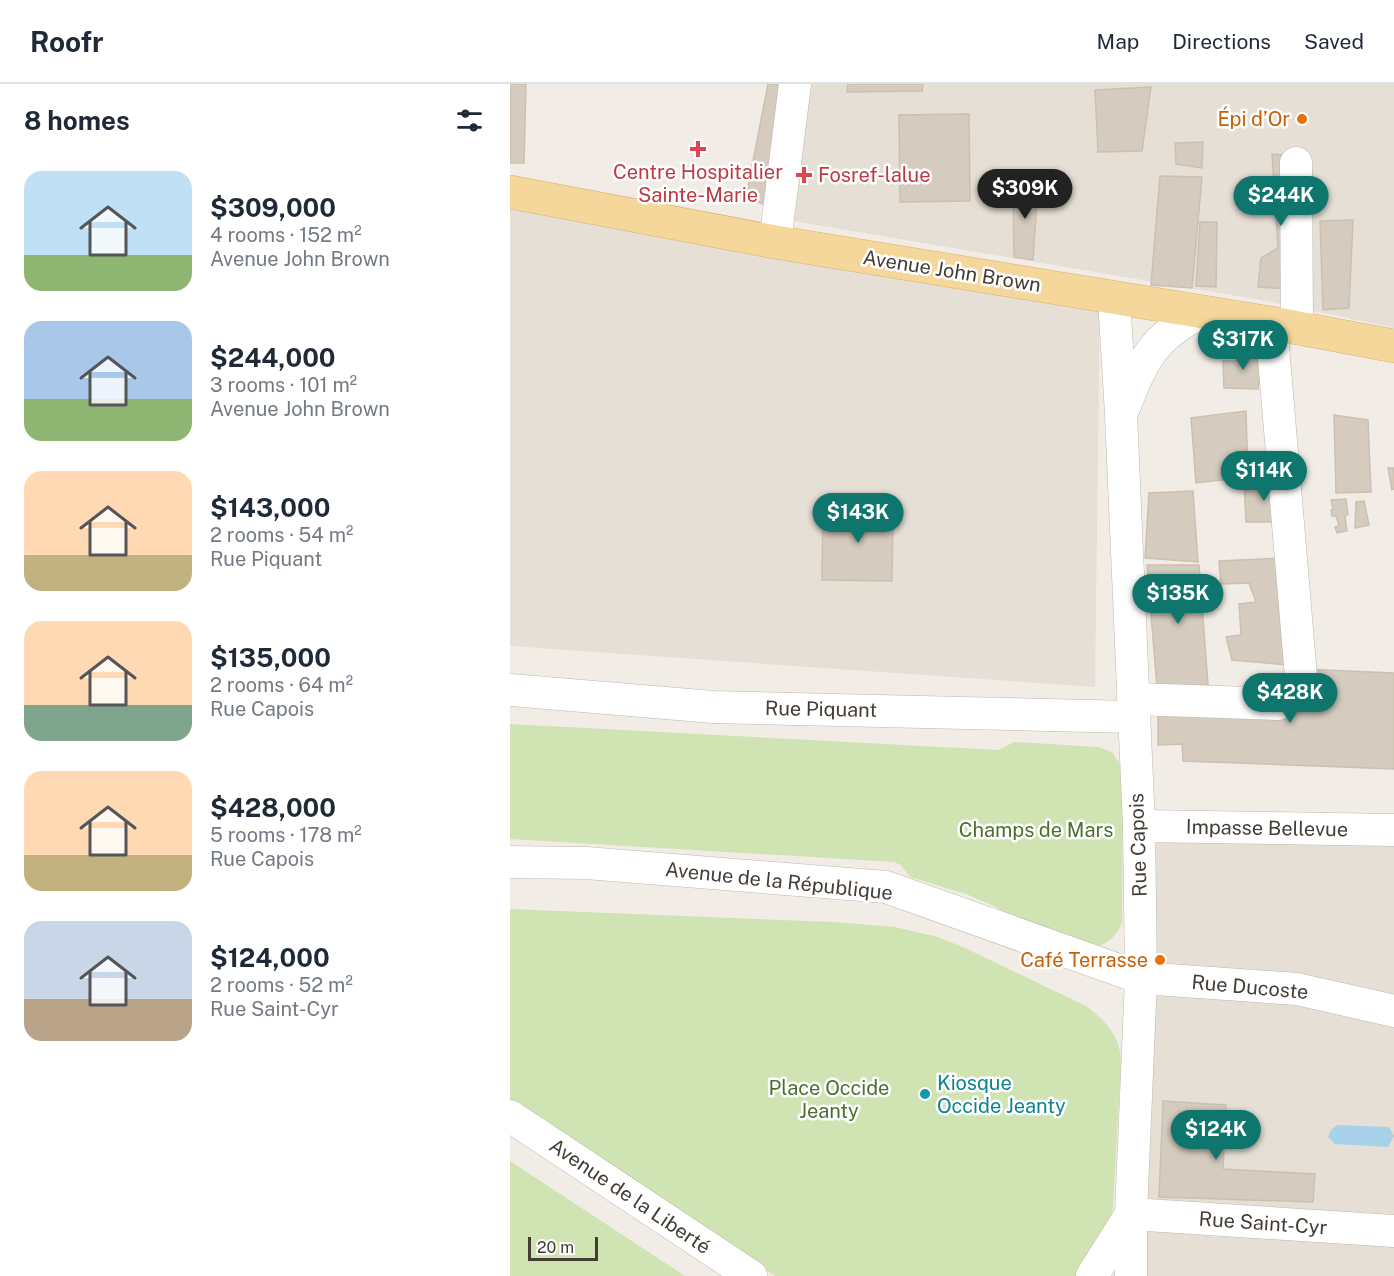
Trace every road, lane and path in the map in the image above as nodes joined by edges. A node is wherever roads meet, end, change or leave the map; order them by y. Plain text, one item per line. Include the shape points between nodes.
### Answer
1 (795, 84) edge
2 (1296, 163) dead end
3 (510, 192) edge
4 (775, 242) junction
5 (1114, 298) junction
6 (1201, 313) junction
7 (1284, 325) junction
8 (1394, 346) edge
9 (1121, 414) junction
10 (510, 690) edge
11 (1133, 708) junction
12 (1139, 826) junction
13 (1394, 830) edge
14 (510, 862) edge
15 (1141, 978) junction
16 (1394, 1011) edge
17 (510, 1116) edge
18 (1131, 1214) junction
19 (1394, 1231) edge
20 (751, 1276) edge
21 (1092, 1276) edge
22 (1131, 1276) edge

1 - 4 street
2 - 7 street, Rue Piquant
3 - 4 main road, Avenue John Brown
4 - 5 main road, Avenue John Brown
5 - 6 main road, Avenue John Brown
5 - 9 street, Rue Capois
6 - 7 main road, Avenue John Brown
6 - 9 street, Rue Capois via 1162,336 1139,369
7 - 8 main road, Avenue John Brown
7 - 11 street, Rue Piquant via 1301,678 1295,694 1279,704
9 - 11 street, Rue Capois
10 - 11 street, Rue Piquant via 713,707
11 - 12 street, Rue Capois
12 - 13 street, Impasse Bellevue
12 - 15 street, Rue Capois
14 - 15 street, Avenue de la République via 586,863 886,887
15 - 16 street, Rue Ducoste via 1297,989
15 - 18 street, Rue Capois
17 - 20 street, Avenue de la Liberté
18 - 19 street, Rue Saint-Cyr
18 - 21 street
18 - 22 street, Rue Capois

